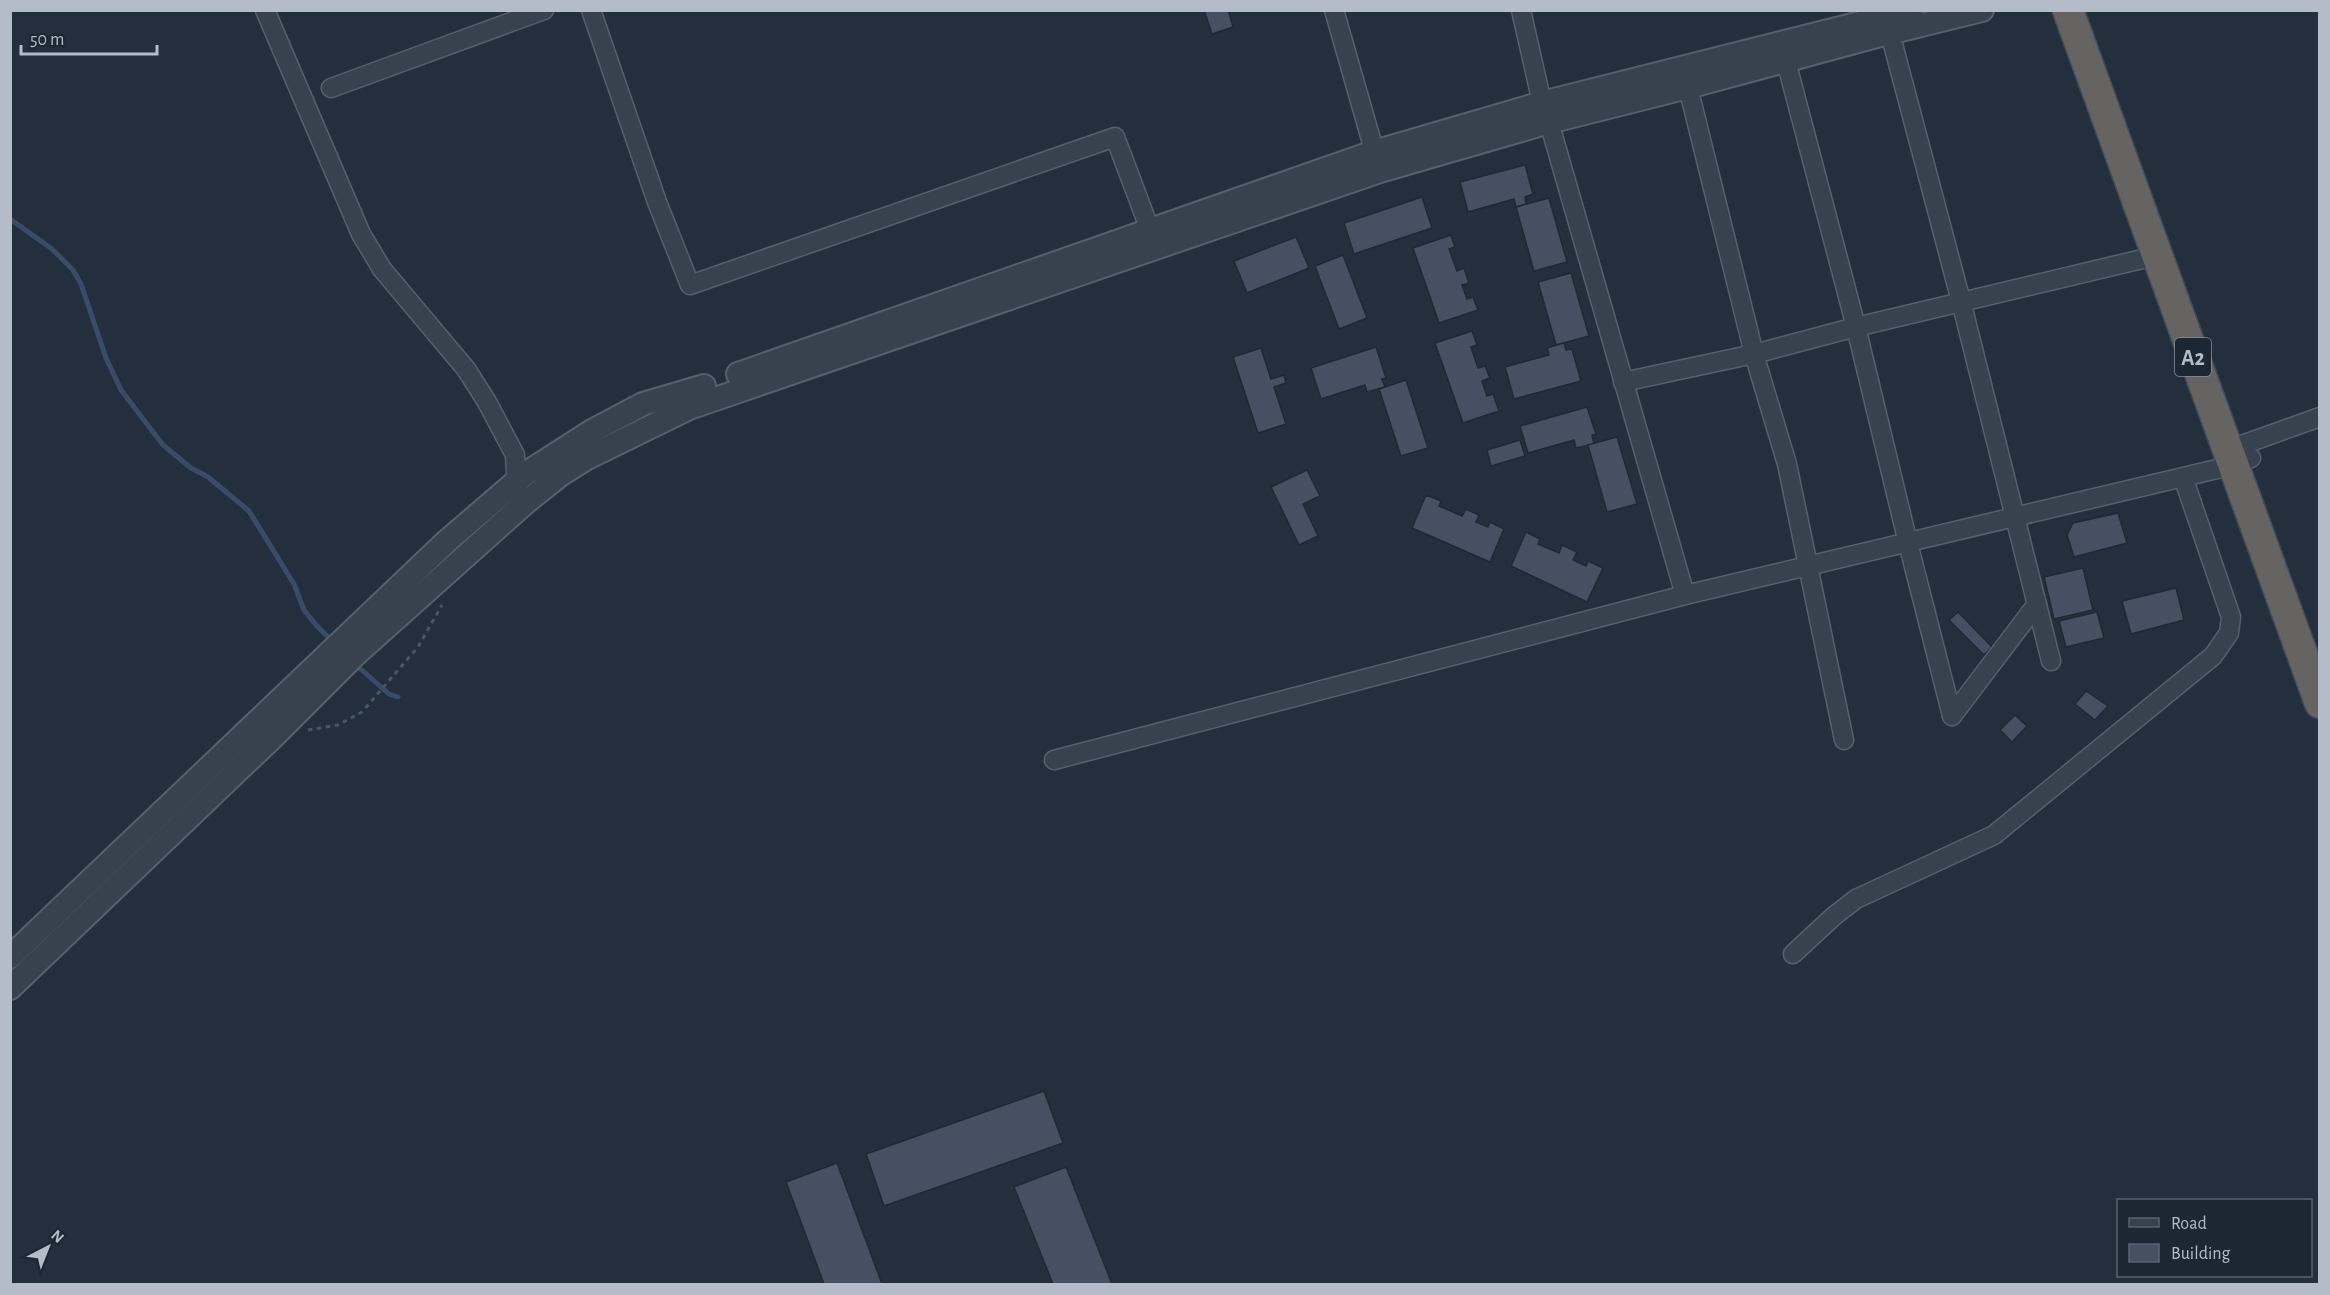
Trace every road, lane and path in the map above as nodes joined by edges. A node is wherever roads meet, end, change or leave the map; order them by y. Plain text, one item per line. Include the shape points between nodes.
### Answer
1 (265, 10) edge
2 (544, 10) edge
3 (591, 10) edge
4 (1334, 10) edge
5 (1521, 10) edge
6 (1912, 10) edge
7 (1982, 10) edge
8 (2068, 10) edge
9 (2088, 10) edge
10 (1877, 25) edge
11 (1786, 61) junction
12 (1688, 87) junction
13 (331, 88) dead end
14 (1545, 112) junction
15 (1377, 161) junction
16 (1150, 230) junction
17 (2155, 256) junction
18 (1961, 302) junction
19 (1856, 327) junction
20 (1754, 354) junction
21 (1623, 382) junction
22 (2319, 417) edge
23 (2240, 455) junction
24 (2183, 477) junction
25 (520, 493) junction
26 (2014, 517) junction
27 (1908, 543) junction
28 (1807, 565) junction
29 (1685, 595) junction
30 (2037, 604) junction
31 (2319, 642) edge
32 (2051, 661) dead end
33 (2319, 703) edge
34 (1844, 740) dead end
35 (1054, 760) dead end
36 (1793, 954) dead end
37 (10, 957) edge
38 (10, 988) edge

1 - 25 street via 361,234 382,269 484,396 515,454
2 - 13 street
3 - 16 street via 690,285 1115,137
4 - 15 street
5 - 14 street
6 - 10 street
7 - 10 street
8 - 17 highway, A2
9 - 23 highway, A2
10 - 11 street
10 - 14 street
10 - 18 street
11 - 12 street
11 - 19 street
12 - 14 street
12 - 20 street
14 - 15 street
14 - 21 street
15 - 16 street
15 - 25 street via 688,408
16 - 25 street via 682,394 643,404 554,454
17 - 18 street
17 - 23 highway, A2
18 - 19 street
18 - 26 street
19 - 20 street
19 - 27 street
20 - 21 street
20 - 28 street via 1787,464
21 - 29 street
22 - 23 street
23 - 24 street
23 - 31 highway, A2
23 - 33 highway, A2
24 - 26 street
24 - 36 street via 2231,617 2229,633 2213,656 1994,835 1856,899
25 - 37 street via 447,542
25 - 38 street via 275,735
26 - 27 street
26 - 30 street
27 - 28 street
27 - 30 street via 1952,716
28 - 29 street
28 - 34 street
29 - 35 street
30 - 32 street

